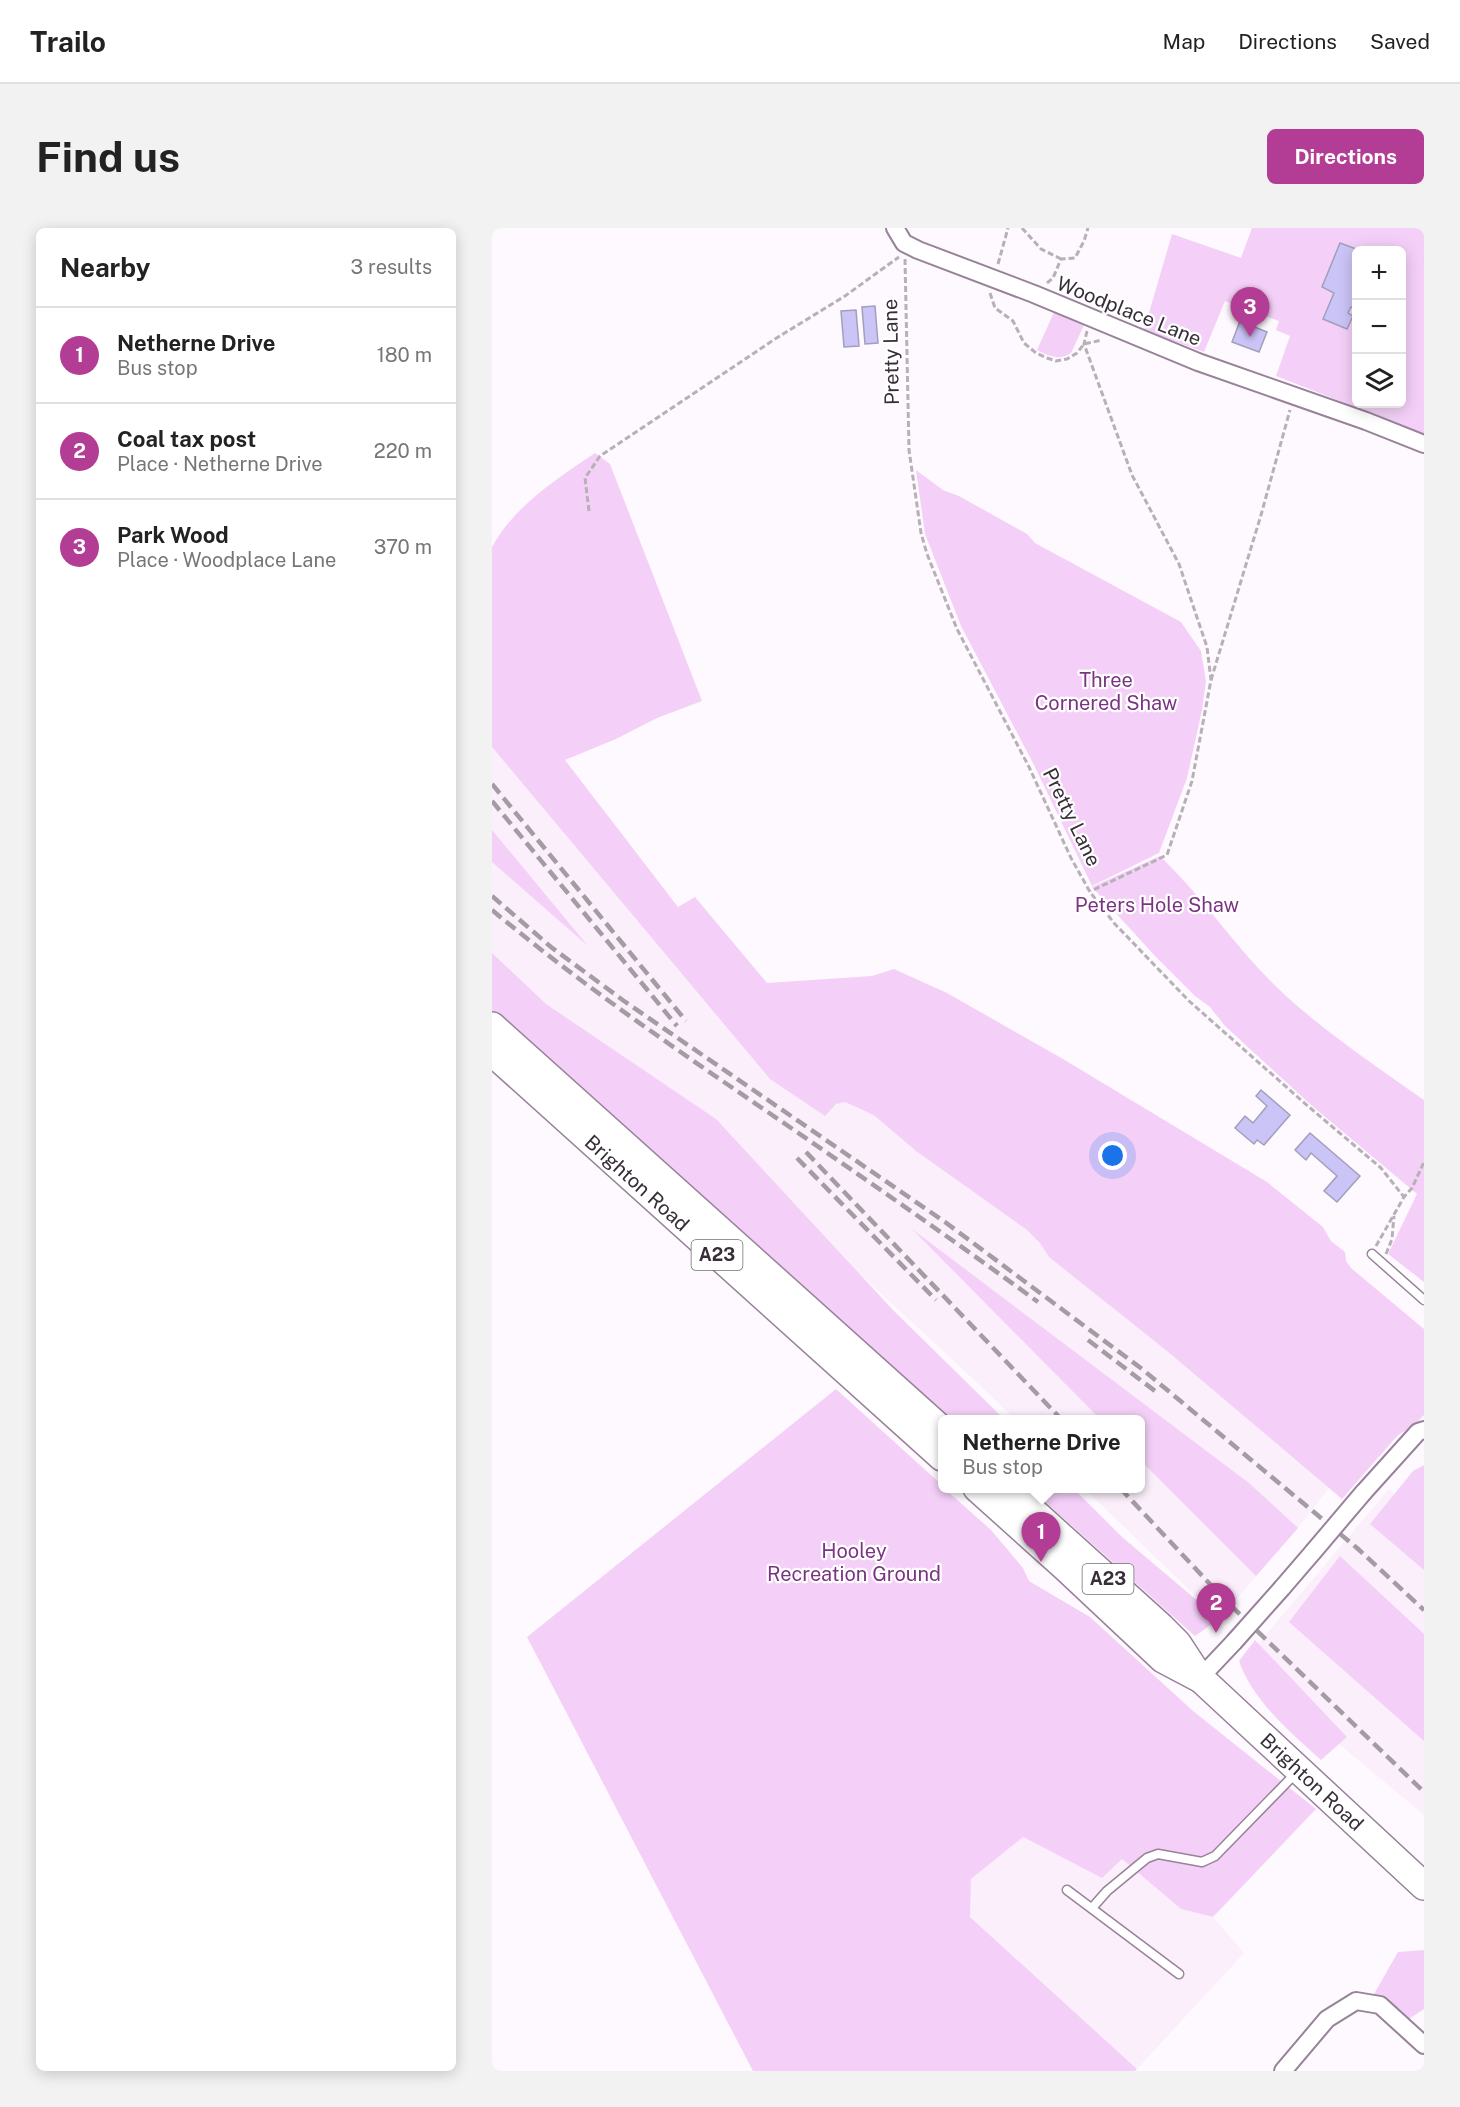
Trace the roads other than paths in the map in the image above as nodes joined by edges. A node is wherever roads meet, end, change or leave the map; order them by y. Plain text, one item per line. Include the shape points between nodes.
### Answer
1 (895, 228) edge
2 (1424, 444) edge
3 (492, 1026) edge
4 (492, 1052) edge
5 (1372, 1254) road end
6 (1424, 1300) edge
7 (938, 1426) edge
8 (1424, 1430) edge
9 (938, 1453) edge
10 (983, 1493) edge
11 (1013, 1493) edge
12 (1200, 1678) junction
13 (1299, 1770) junction
14 (1424, 1886) edge
15 (1067, 1890) dead end
16 (1092, 1908) junction
17 (1179, 1974) dead end
18 (1424, 2044) edge
19 (1283, 2071) edge

1 - 2 street, Woodplace Lane via 904,243 918,250 1198,362
3 - 7 highway, Brighton Road / A23
4 - 9 highway, Brighton Road / A23
5 - 6 lane
8 - 12 street, bridge via 1362,1493
10 - 12 highway, Brighton Road / A23 via 1163,1659
11 - 12 highway, Brighton Road / A23 via 1178,1643
12 - 13 highway, Brighton Road / A23
13 - 14 highway, Brighton Road / A23
13 - 16 lane via 1215,1856 1202,1862 1158,1854 1147,1858
15 - 16 lane
16 - 17 lane
18 - 19 street via 1380,2005 1356,2001 1327,2019

